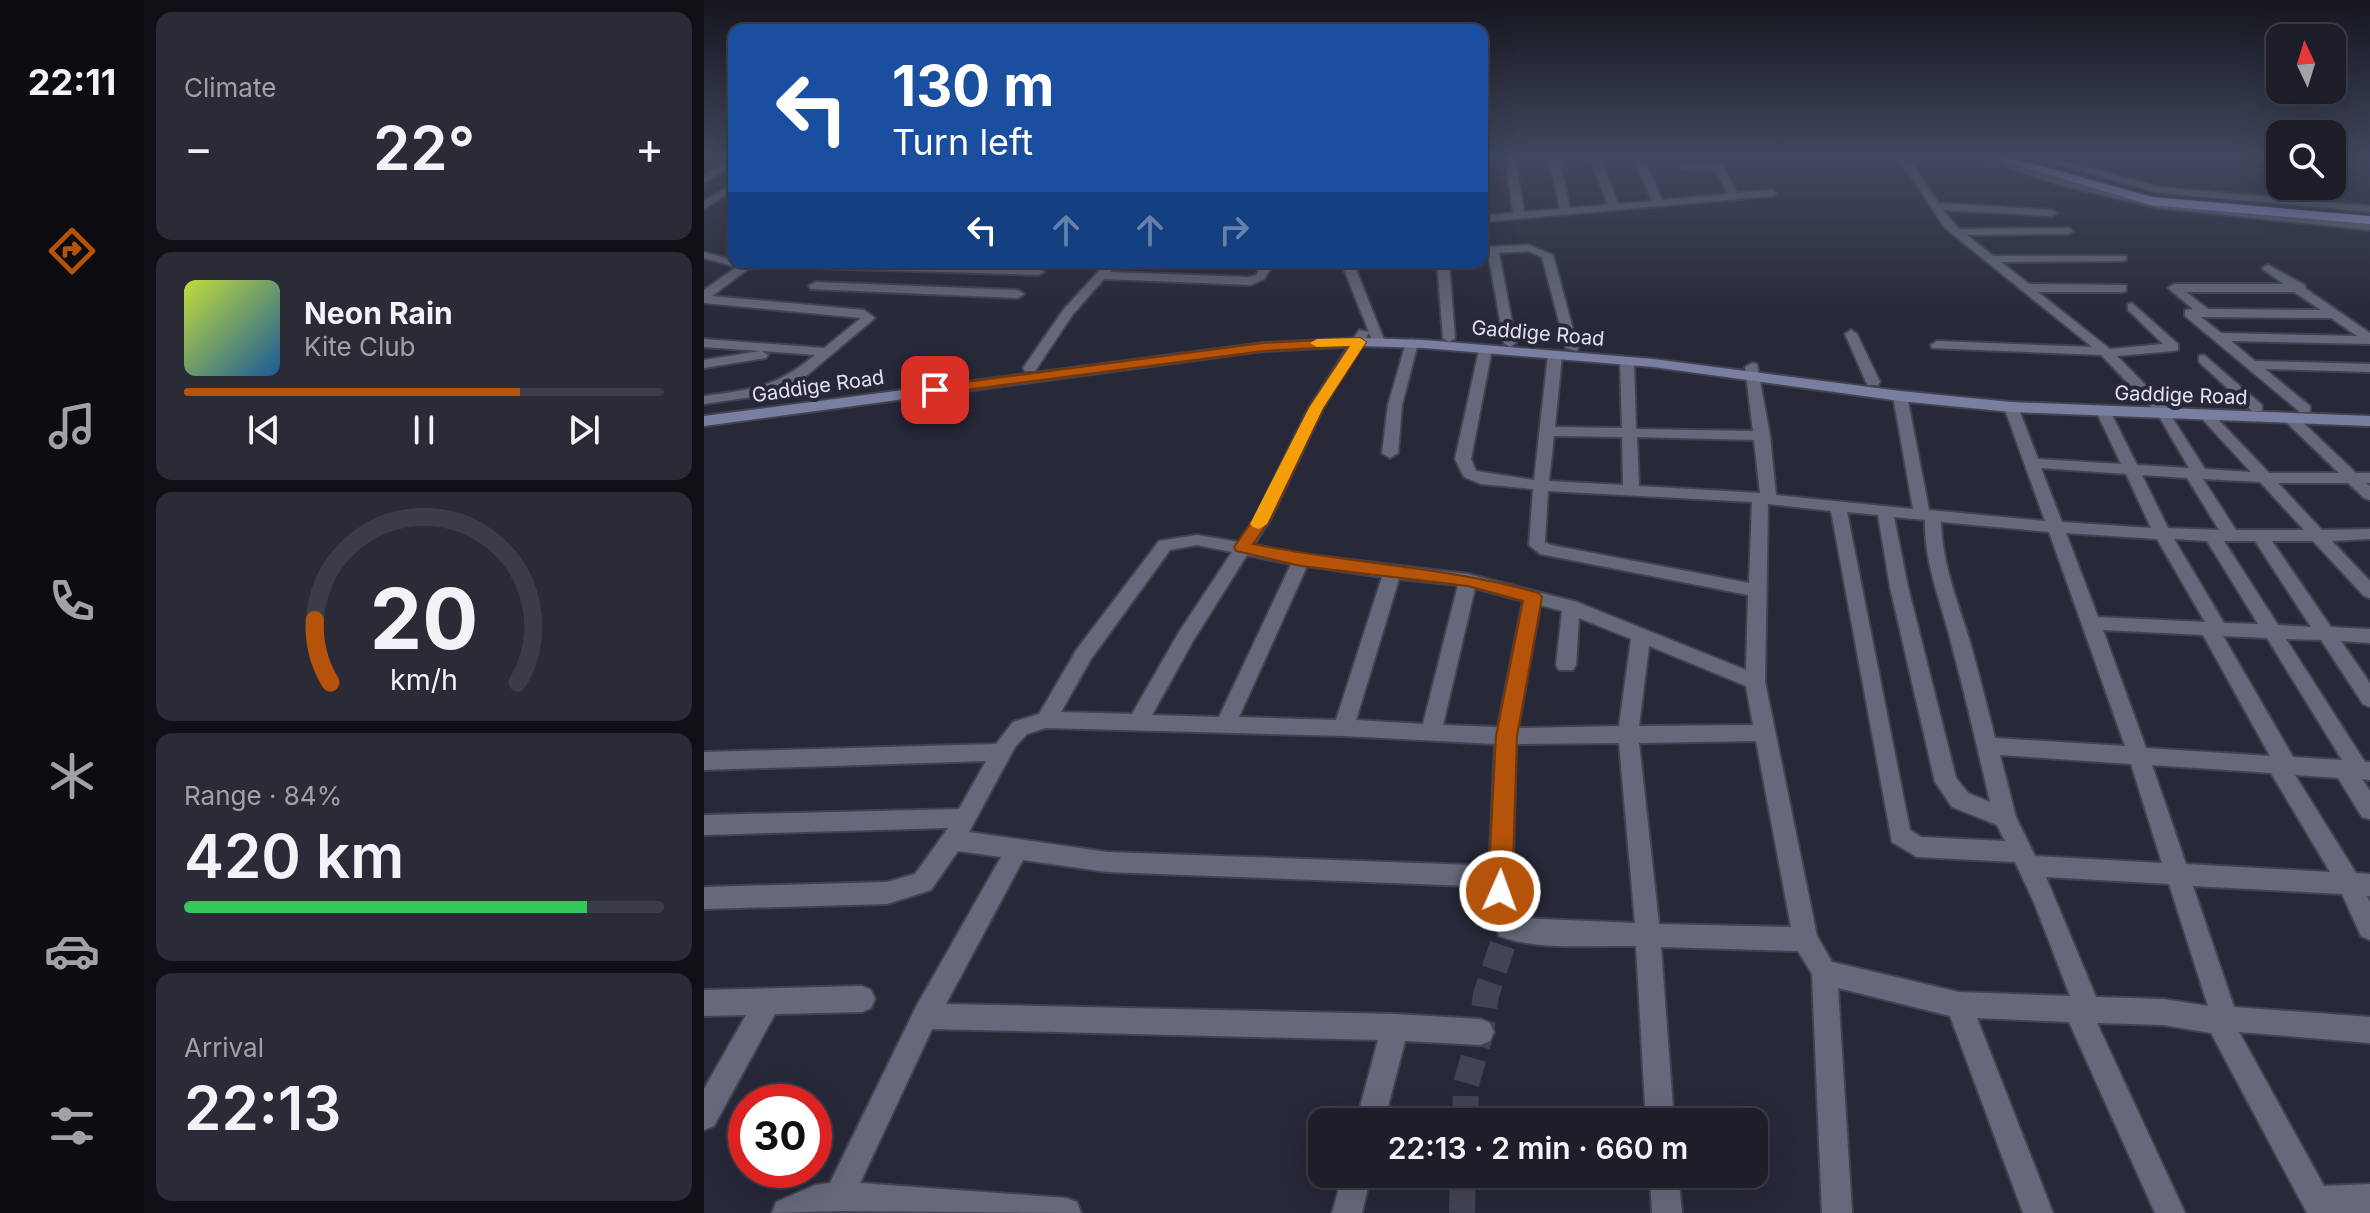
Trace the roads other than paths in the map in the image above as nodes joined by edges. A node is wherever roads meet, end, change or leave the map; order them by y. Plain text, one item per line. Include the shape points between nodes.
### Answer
1 (1518, 212) edge
2 (1566, 212) joint
3 (1570, 212) edge
4 (1939, 212) edge
5 (2029, 212) edge
6 (2257, 212) edge
7 (2052, 213) dead end
8 (1519, 216) junction
9 (1488, 219) edge
10 (2370, 223) edge
11 (2068, 231) dead end
12 (1957, 232) junction
13 (1488, 250) edge
14 (1488, 254) edge
15 (704, 255) edge
16 (2122, 258) dead end
17 (1990, 259) junction
18 (728, 261) edge
19 (743, 268) edge
20 (912, 268) edge
21 (1042, 268) edge
22 (1107, 268) edge
23 (1265, 268) edge
24 (1349, 268) edge
25 (1443, 268) edge
26 (2268, 268) dead end
27 (1038, 272) junction
28 (1101, 275) junction
29 (815, 286) dead end
30 (2028, 288) junction
31 (2122, 288) dead end
32 (2301, 288) junction
33 (704, 298) edge
34 (2132, 307) dead end
35 (2205, 313) junction
36 (2336, 314) junction
37 (1851, 334) dead end
38 (2219, 337) junction
39 (1370, 338) junction
40 (1449, 338) junction
41 (2370, 339) edge
42 (704, 343) edge
43 (1412, 343) junction
44 (1510, 343) junction
45 (1937, 345) dead end
46 (1572, 348) junction
47 (1485, 349) junction
48 (783, 350) junction
49 (823, 352) junction
50 (2106, 352) junction
51 (1555, 355) junction
52 (2204, 359) dead end
53 (1627, 361) junction
54 (704, 364) edge
55 (2253, 365) junction
56 (1030, 368) junction
57 (2370, 368) edge
58 (1752, 372) junction
59 (1873, 382) junction
60 (1900, 396) junction
61 (704, 400) edge
62 (2011, 407) junction
63 (2257, 408) junction
64 (2305, 409) junction
65 (2370, 410) edge
66 (704, 412) edge
67 (2164, 412) junction
68 (2104, 413) junction
69 (2208, 417) junction
70 (2290, 418) junction
71 (704, 421) edge
72 (2370, 421) edge
73 (1547, 431) junction
74 (1629, 436) junction
75 (1763, 436) junction
76 (1390, 453) dead end
77 (2033, 463) junction
78 (2133, 471) junction
79 (2196, 474) junction
80 (2264, 478) junction
81 (2370, 478) edge
82 (2352, 479) junction
83 (1542, 484) junction
84 (1631, 489) junction
85 (2370, 495) edge
86 (1765, 498) junction
87 (1838, 507) junction
88 (1885, 512) junction
89 (1927, 516) junction
90 (2057, 527) junction
91 (2162, 533) junction
92 (2220, 534) junction
93 (2370, 534) edge
94 (2259, 535) junction
95 (2318, 537) junction
96 (1242, 547) junction
97 (1301, 560) junction
98 (1392, 572) junction
99 (1468, 580) junction
100 (1757, 591) junction
101 (2370, 592) edge
102 (1533, 597) junction
103 (1571, 607) junction
104 (2091, 623) junction
105 (2214, 630) junction
106 (2273, 634) junction
107 (1641, 635) junction
108 (2329, 635) junction
109 (2370, 636) edge
110 (1566, 665) dead end
111 (1755, 682) junction
112 (2370, 699) edge
113 (1046, 720) junction
114 (1138, 722) junction
115 (1225, 725) junction
116 (1344, 728) junction
117 (1431, 732) junction
118 (1628, 733) junction
119 (1766, 733) junction
120 (1506, 736) junction
121 (1986, 746) junction
122 (1004, 752) junction
123 (2137, 755) junction
124 (704, 761) edge
125 (2281, 764) junction
126 (2358, 770) edge
127 (2370, 810) edge
128 (967, 818) junction
129 (2005, 818) junction
130 (704, 825) edge
131 (953, 840) junction
132 (1016, 851) junction
133 (2025, 859) junction
134 (2179, 875) junction
135 (2360, 885) edge
136 (1500, 891) junction
137 (704, 898) edge
138 (2370, 928) edge
139 (1648, 935) junction
140 (1805, 939) junction
141 (1824, 972) junction
142 (862, 999) dead end
143 (768, 1002) junction
144 (704, 1003) edge
145 (1959, 1005) junction
146 (2082, 1009) junction
147 (925, 1016) junction
148 (2226, 1022) junction
149 (1395, 1027) junction
150 (2370, 1030) edge
151 (1481, 1032) dead end
152 (1374, 1108) edge
153 (1659, 1108) edge
154 (704, 1116) edge
155 (1353, 1188) edge
156 (1665, 1188) edge
157 (839, 1196) junction
158 (2370, 1199) edge
159 (2320, 1207) edge
160 (787, 1213) edge
161 (1066, 1213) edge
162 (1347, 1213) edge
163 (1667, 1213) edge
164 (1837, 1213) edge
165 (2038, 1213) edge
166 (2170, 1213) edge

1 - 8 street
2 - 3 street
2 - 8 street
4 - 12 street
5 - 7 street
6 - 10 highway
8 - 9 street
11 - 12 street
12 - 17 street
13 - 46 street via 1529,248 1547,255
14 - 44 street
15 - 18 street
16 - 17 street
17 - 30 street
19 - 33 street
20 - 27 street
21 - 27 street
22 - 28 street
23 - 28 street via 1251,281
24 - 39 street via 1367,311
25 - 40 street
26 - 32 street
27 - 29 street via 1016,296
28 - 56 street
30 - 31 street
30 - 50 street
32 - 35 street via 2174,288
32 - 36 street
33 - 49 street via 868,316
34 - 50 street via 2173,347
35 - 36 street
35 - 38 street via 2189,313
36 - 41 street
37 - 59 street
38 - 41 street
38 - 55 street
39 - 40 main road, Gaddige Road
39 - 43 main road, Gaddige Road
39 - 56 main road, Gaddige Road via 1259,339
39 - 71 main road, Gaddige Road via 1263,347
39 - 96 street via 1316,408 1263,518
40 - 44 main road, Gaddige Road
42 - 48 street
43 - 47 main road, Gaddige Road
43 - 76 street via 1395,405
44 - 46 main road, Gaddige Road
45 - 50 street
46 - 58 main road, Gaddige Road
47 - 51 main road, Gaddige Road
47 - 83 street via 1464,442 1464,468 1481,479
48 - 49 street
48 - 54 street
49 - 61 street via 805,371 778,386
50 - 67 street
51 - 53 main road, Gaddige Road
51 - 73 street
52 - 63 street
53 - 58 main road, Gaddige Road
53 - 74 street
55 - 57 street
55 - 64 street
56 - 66 main road, Gaddige Road
58 - 59 main road, Gaddige Road
58 - 60 main road, Gaddige Road
58 - 75 street
59 - 67 main road, Gaddige Road
60 - 62 main road, Gaddige Road
60 - 89 street
62 - 68 main road, Gaddige Road
62 - 77 street
63 - 64 main road, Gaddige Road
63 - 67 main road, Gaddige Road
64 - 65 main road, Gaddige Road
67 - 68 main road, Gaddige Road
67 - 69 main road, Gaddige Road
67 - 79 street
68 - 78 street
69 - 70 main road, Gaddige Road
69 - 80 street
70 - 72 main road, Gaddige Road
70 - 82 street
73 - 74 street
73 - 83 street
74 - 75 street
74 - 84 street
75 - 86 street
77 - 78 street
77 - 90 street
78 - 79 street
78 - 91 street
79 - 80 street
79 - 92 street
80 - 82 street
80 - 95 street
81 - 82 street
82 - 85 street
83 - 84 street
83 - 100 street via 1536,540 1541,548
84 - 86 street
86 - 87 street
86 - 100 street
87 - 88 street
87 - 133 street via 1900,835 1917,847
88 - 89 street
88 - 129 street via 1946,782 1960,800
89 - 90 street
89 - 121 street
90 - 91 street
90 - 104 street
91 - 92 street
91 - 105 street
92 - 94 street
92 - 106 street
93 - 95 street
94 - 95 street
94 - 108 street
95 - 101 street
96 - 97 street
96 - 113 street via 1197,540 1165,545 1084,654
96 - 114 street
97 - 98 street
97 - 115 street
98 - 99 street
98 - 116 street
99 - 102 street
99 - 117 street
100 - 111 street
102 - 103 street
102 - 120 street
103 - 107 street
103 - 110 street
104 - 105 street
104 - 123 street
105 - 106 street
105 - 125 street
106 - 108 street
106 - 126 street
107 - 111 street
107 - 118 street
108 - 109 street
108 - 112 street
111 - 119 street
113 - 114 street
113 - 122 street via 1020,728
114 - 115 street
115 - 116 street
116 - 117 street
117 - 120 street
118 - 119 street
118 - 120 street
118 - 139 street
119 - 140 street
120 - 136 street
121 - 123 street
121 - 129 street
122 - 124 street
122 - 128 street
123 - 125 street
123 - 134 street
125 - 126 street
125 - 135 street
126 - 127 street
128 - 130 street
128 - 131 street
129 - 133 street
131 - 132 street
131 - 137 street via 923,882 887,893
132 - 136 street via 1107,862 1456,873
132 - 147 street
133 - 134 street
133 - 146 street via 2046,903
134 - 135 street
134 - 148 street
135 - 138 street
136 - 139 street via 1508,928
139 - 140 street
139 - 153 street
140 - 141 street
141 - 145 street
141 - 164 street
142 - 143 street
143 - 144 street
143 - 154 street
145 - 146 street
145 - 165 street
146 - 148 street via 2163,1012
146 - 166 street
147 - 149 street
147 - 157 street
148 - 150 street
148 - 159 street via 2223,1029 2230,1048
149 - 151 street
149 - 152 street
155 - 162 street
156 - 163 street
157 - 160 street
157 - 161 street
158 - 159 street

